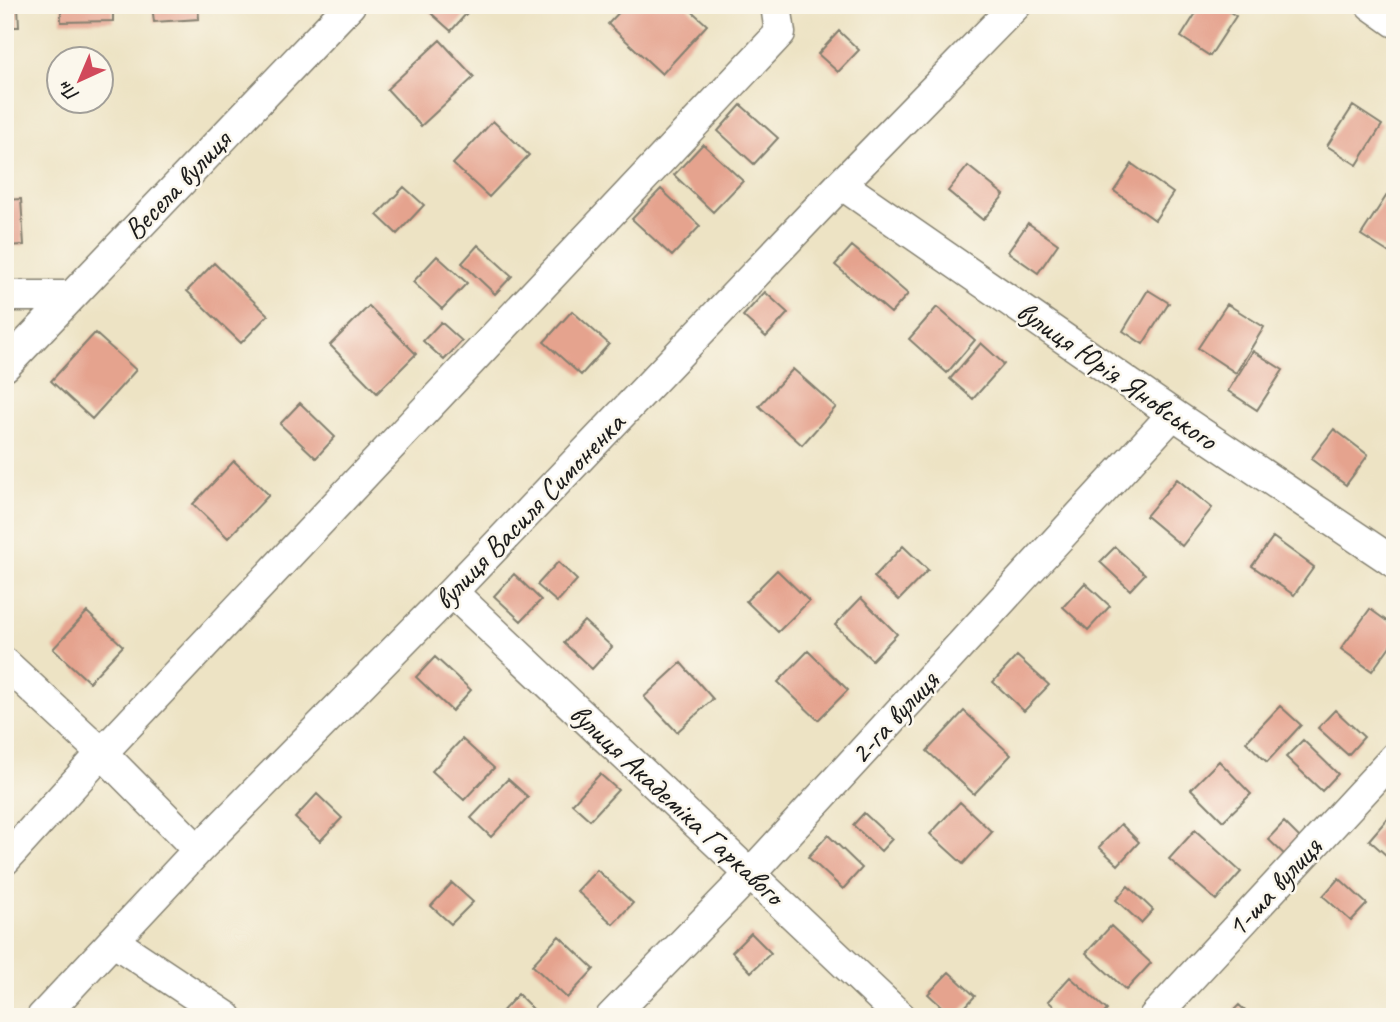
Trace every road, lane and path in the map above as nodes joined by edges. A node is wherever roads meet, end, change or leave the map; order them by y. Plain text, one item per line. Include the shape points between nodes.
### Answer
1 (350, 5) edge
2 (1016, 5) edge
3 (1371, 5) edge
4 (778, 19) edge
5 (1395, 22) edge
6 (841, 184) junction
7 (5, 296) edge
8 (70, 296) junction
9 (5, 366) edge
10 (1172, 414) junction
11 (1395, 563) edge
12 (452, 592) junction
13 (5, 663) edge
14 (102, 753) junction
15 (1395, 757) edge
16 (198, 850) junction
17 (5, 860) edge
18 (751, 873) junction
19 (113, 941) junction
20 (42, 1017) edge
21 (227, 1017) edge
22 (611, 1017) edge
23 (901, 1017) edge
24 (1154, 1017) edge

1 - 8 street, Весела вулиця
2 - 6 street, вулиця Василя Симоненка
3 - 5 street
4 - 14 street
6 - 10 street, вулиця Юрія Яновського
6 - 12 street, вулиця Василя Симоненка
7 - 8 street
8 - 9 street, Весела вулиця
10 - 11 street, вулиця Юрія Яновського
10 - 18 street, 2-га вулиця
12 - 16 street, вулиця Василя Симоненка
12 - 18 street, вулиця Академіка Гаркавого
13 - 14 street
14 - 16 street
14 - 17 street
15 - 24 street, 1-ша вулиця
16 - 19 street, вулиця Василя Симоненка
18 - 22 street, 2-га вулиця
18 - 23 street, вулиця Академіка Гаркавого
19 - 20 street, вулиця Василя Симоненка
19 - 21 street

